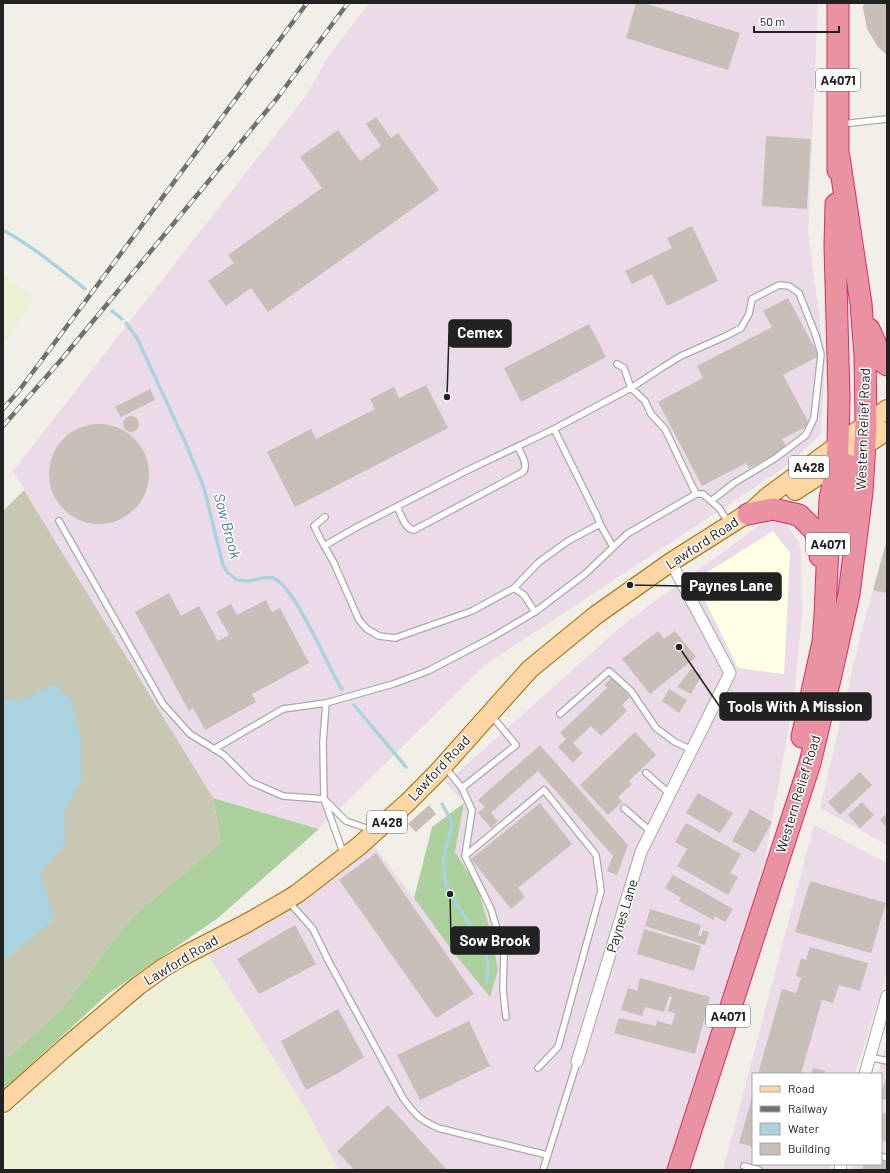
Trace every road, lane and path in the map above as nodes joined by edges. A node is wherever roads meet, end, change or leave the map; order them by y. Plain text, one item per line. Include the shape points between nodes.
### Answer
1 (838, 3) edge
2 (887, 119) edge
3 (838, 124) junction
4 (838, 157) junction
5 (847, 218) junction
6 (862, 312) junction
7 (617, 364) dead end
8 (887, 365) edge
9 (630, 388) junction
10 (887, 409) edge
11 (554, 429) junction
12 (887, 431) edge
13 (850, 446) junction
14 (518, 447) junction
15 (696, 494) junction
16 (711, 501) junction
17 (397, 507) junction
18 (751, 512) junction
19 (325, 517) dead end
20 (59, 521) dead end
21 (600, 524) junction
22 (730, 524) junction
23 (324, 546) junction
24 (613, 547) junction
25 (671, 562) junction
26 (514, 588) junction
27 (535, 612) junction
28 (823, 642) junction
29 (326, 703) junction
30 (490, 713) junction
31 (560, 714) dead end
32 (214, 749) junction
33 (692, 750) junction
34 (443, 766) junction
35 (646, 773) dead end
36 (462, 788) junction
37 (670, 794) junction
38 (324, 799) junction
39 (624, 808) dead end
40 (376, 832) junction
41 (651, 832) junction
42 (465, 856) junction
43 (344, 858) junction
44 (778, 862) junction
45 (287, 900) junction
46 (887, 996) edge
47 (884, 1012) edge
48 (506, 1017) dead end
49 (870, 1057) junction
50 (887, 1061) edge
51 (577, 1062) joint
52 (538, 1068) dead end
53 (865, 1073) edge
54 (3, 1103) edge
55 (547, 1155) junction
56 (744, 1166) dead end
57 (543, 1170) edge
58 (678, 1170) edge
59 (759, 1170) edge

1 - 3 highway, Western Relief Road / A4071
2 - 3 lane
3 - 4 highway, Western Relief Road / A4071
4 - 5 highway, Western Relief Road / A4071
4 - 13 highway, Western Relief Road / A4071 via 835,246 839,396
5 - 6 highway, Western Relief Road / A4071
5 - 13 highway via 852,417
6 - 8 highway via 872,338
6 - 13 highway, Western Relief Road / A4071 via 865,355
7 - 9 lane via 624,368
9 - 11 lane
9 - 15 lane via 645,401 651,414 665,429
9 - 16 lane via 663,366 741,328 750,314 752,299 779,285 789,286 798,293 821,354 814,418 806,436
10 - 13 main road, Lawford Road / A428
11 - 14 lane
11 - 21 lane
12 - 13 main road, Lawford Road / A428
13 - 18 main road, Lawford Road / A428 via 775,503
13 - 28 highway, Western Relief Road / A4071 via 830,499
13 - 44 highway, Western Relief Road / A4071 via 862,492 847,601 810,763
14 - 17 lane
14 - 17 lane via 525,465 523,472 414,530 407,528
15 - 16 lane via 703,494
15 - 24 lane via 627,534
16 - 22 lane
17 - 23 lane
18 - 22 main road, Lawford Road / A428
18 - 28 highway via 773,509 791,512 799,515 814,530 821,548 816,604
19 - 23 lane via 314,526
20 - 32 lane via 163,704 190,734
21 - 24 lane
21 - 26 lane via 568,541 539,562
22 - 25 main road, Lawford Road / A428
23 - 26 lane via 359,620 367,629 379,636 395,638 472,611
24 - 27 lane via 585,574
25 - 30 main road, Lawford Road / A428 via 596,615 530,669
25 - 33 street, Paynes Lane via 730,673
26 - 27 lane via 524,595
27 - 29 lane via 428,671
28 - 44 highway, Western Relief Road / A4071
29 - 32 lane via 283,709
29 - 38 lane via 323,742
30 - 34 main road, Lawford Road / A428
30 - 36 lane via 516,745
31 - 33 lane via 608,670 631,692 656,728 675,742
32 - 38 lane via 224,755 251,782 283,796
33 - 37 street, Paynes Lane
34 - 36 lane
34 - 40 main road, Lawford Road / A428
35 - 37 lane
36 - 42 lane via 472,810
37 - 41 street, Paynes Lane
38 - 40 lane via 346,820
38 - 43 lane
39 - 41 lane
40 - 43 main road, Lawford Road / A428
41 - 51 street, Paynes Lane via 641,852
42 - 48 lane via 491,909 504,954 503,990
42 - 52 lane via 544,790 596,855 601,891 558,1047
43 - 45 main road, Lawford Road / A428
44 - 58 highway, Western Relief Road / A4071
45 - 54 main road, Lawford Road / A428 via 185,955 151,977
45 - 55 lane via 313,929 403,1098 413,1112 423,1121 438,1128
46 - 47 street
47 - 49 street
49 - 50 lane
49 - 53 street
51 - 55 lane
55 - 57 lane
56 - 59 lane

